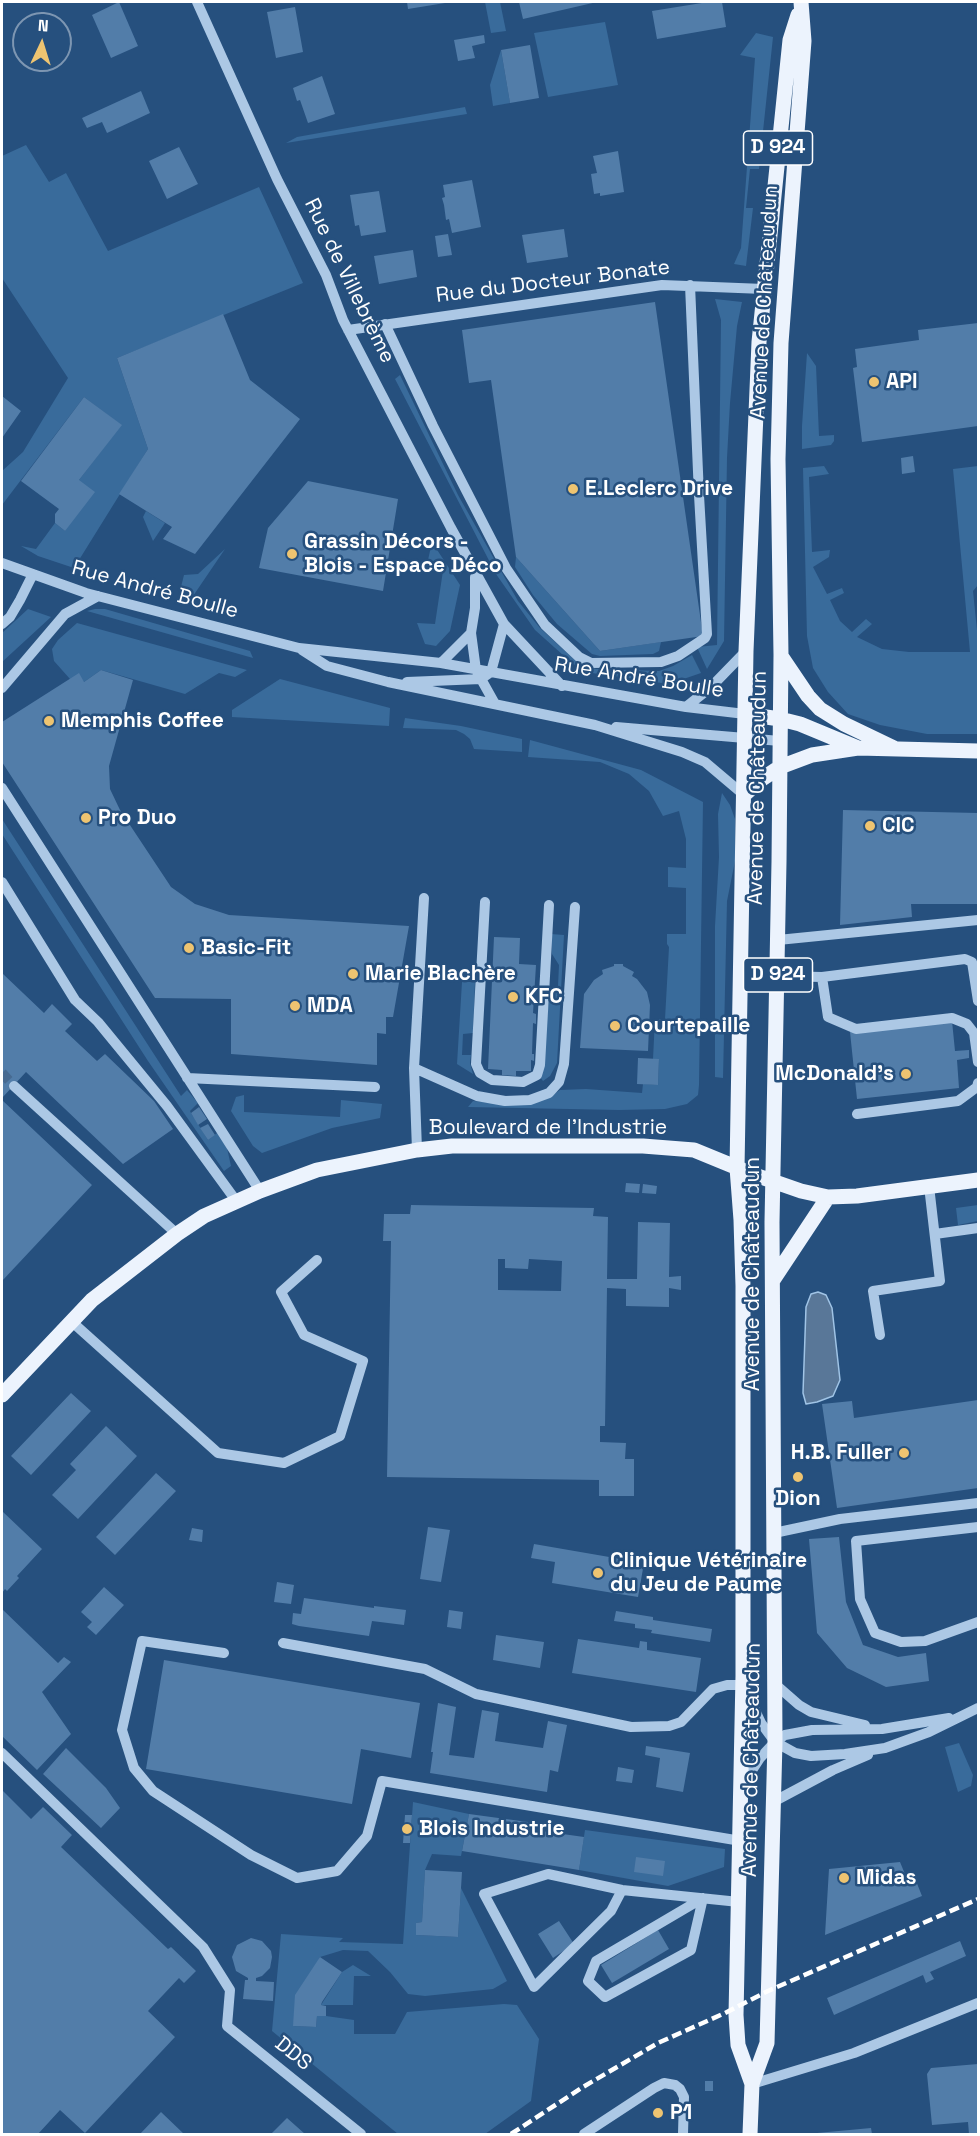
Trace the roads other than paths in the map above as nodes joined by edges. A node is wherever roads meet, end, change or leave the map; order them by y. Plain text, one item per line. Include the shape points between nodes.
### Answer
1 (196, 2) edge
2 (801, 5) edge
3 (690, 285) junction
4 (764, 289) junction
5 (385, 324) junction
6 (348, 330) junction
7 (2, 563) edge
8 (475, 573) junction
9 (33, 574) junction
10 (98, 596) junction
11 (2, 624) edge
12 (504, 624) junction
13 (471, 633) junction
14 (299, 648) junction
15 (746, 651) junction
16 (781, 655) junction
17 (441, 663) junction
18 (491, 672) junction
19 (478, 674) junction
20 (388, 682) junction
21 (562, 686) junction
22 (2, 688) edge
23 (495, 705) junction
24 (686, 707) junction
25 (746, 714) junction
26 (780, 719) junction
27 (595, 725) junction
28 (745, 739) junction
29 (780, 741) junction
30 (858, 748) junction
31 (900, 751) junction
32 (978, 752) edge
33 (780, 767) junction
34 (2, 788) edge
35 (744, 795) junction
36 (2, 882) edge
37 (424, 898) dead end
38 (485, 902) dead end
39 (549, 905) dead end
40 (575, 907) dead end
41 (978, 920) edge
42 (778, 940) junction
43 (778, 976) junction
44 (822, 977) junction
45 (978, 1001) edge
46 (978, 1062) edge
47 (414, 1068) junction
48 (187, 1078) junction
49 (978, 1083) edge
50 (14, 1086) tunnel mouth
51 (375, 1087) dead end
52 (857, 1114) dead end
53 (417, 1150) junction
54 (737, 1168) junction
55 (773, 1180) junction
56 (978, 1180) edge
57 (929, 1186) junction
58 (260, 1191) junction
59 (828, 1197) junction
60 (237, 1202) junction
61 (978, 1228) edge
62 (177, 1234) junction
63 (935, 1234) junction
64 (317, 1260) dead end
65 (772, 1281) junction
66 (71, 1321) junction
67 (880, 1335) dead end
68 (2, 1395) edge
69 (978, 1503) edge
70 (978, 1527) edge
71 (774, 1533) junction
72 (978, 1622) edge
73 (283, 1643) dead end
74 (224, 1653) dead end
75 (775, 1684) junction
76 (743, 1685) junction
77 (978, 1708) edge
78 (958, 1717) junction
79 (882, 1729) junction
80 (775, 1742) junction
81 (885, 1748) junction
82 (2, 1753) edge
83 (742, 1795) junction
84 (773, 1802) junction
85 (741, 1841) junction
86 (622, 1890) junction
87 (703, 1898) junction
88 (739, 1902) junction
89 (978, 2003) edge
90 (752, 2084) junction
91 (361, 2134) edge
92 (584, 2134) edge
93 (683, 2134) edge
94 (750, 2134) edge

1 - 6 street, Rue de Villebrème via 326,275
2 - 4 main road, Avenue de Châteaudun / D 924 via 790,40
2 - 16 main road, Avenue de Châteaudun / D 924 via 804,41 779,396
3 - 4 street, Rue du Docteur Bonate
3 - 5 street, Rue du Docteur Bonate via 662,285
3 - 5 street via 707,634 678,656 661,662 591,663 579,657 545,625 506,568
4 - 15 main road, Avenue de Châteaudun / D 924 via 754,416
5 - 6 street, Rue du Docteur Bonate
6 - 8 street, Rue de Villebrème
7 - 9 street, Rue André Boulle
8 - 12 street, Rue de Villebrème
8 - 13 street, Rue de Villebrème
9 - 10 street, Rue André Boulle
9 - 11 street
10 - 14 street, Rue André Boulle
10 - 22 street via 65,614
12 - 18 street
12 - 21 street, Rue de Villebrème
13 - 17 street
13 - 19 street, Rue de Villebrème
14 - 17 street, Rue André Boulle
14 - 20 street, Rue André Boulle via 327,666
15 - 24 street
15 - 25 main road, Avenue de Châteaudun / D 924
16 - 26 main road, Avenue de Châteaudun / D 924
16 - 31 main road via 820,709
17 - 19 street, Rue André Boulle
18 - 19 street, Rue André Boulle
18 - 21 street, Rue André Boulle
19 - 20 street, Rue André Boulle
19 - 23 street
20 - 23 street, Rue André Boulle
21 - 24 street, Rue André Boulle
23 - 27 street, Rue André Boulle
24 - 25 street, Rue André Boulle
25 - 26 main road
25 - 28 main road, Avenue de Châteaudun / D 924
26 - 29 main road, Avenue de Châteaudun / D 924
26 - 30 main road
27 - 28 street
27 - 35 street, Rue André Boulle via 705,762
28 - 29 street
28 - 35 main road, Avenue de Châteaudun / D 924
29 - 33 main road, Avenue de Châteaudun / D 924
30 - 31 main road
30 - 33 main road via 812,755
31 - 32 main road
33 - 35 main road
33 - 42 main road, Avenue de Châteaudun / D 924
34 - 48 street
35 - 54 main road, Avenue de Châteaudun / D 924
36 - 60 street via 75,1000 160,1097
37 - 47 street
38 - 39 street via 476,1064 480,1073 492,1080 523,1082 537,1075 540,1065
40 - 47 street via 564,1064 559,1082 549,1093 530,1100 477,1096
41 - 42 street
42 - 43 main road, Avenue de Châteaudun / D 924
43 - 44 street
43 - 55 main road, Avenue de Châteaudun / D 924
44 - 45 street via 965,959 972,962
44 - 46 street via 828,1017 856,1029 952,1018 967,1024 974,1034
47 - 53 street
48 - 51 street
48 - 58 street
49 - 52 street via 958,1101
50 - 62 street
53 - 54 main road, Boulevard de l'Industrie via 452,1146 663,1147 694,1150
53 - 58 main road, Boulevard de l'Industrie via 316,1170
54 - 55 main road, Boulevard de l'Industrie
54 - 76 main road, Avenue de Châteaudun / D 924 via 743,1286
55 - 59 main road, Boulevard de l'Industrie
55 - 65 main road, Avenue de Châteaudun / D 924
56 - 57 main road, Boulevard de l'Industrie
57 - 59 main road, Boulevard de l'Industrie
57 - 63 street
58 - 60 main road, Boulevard de l'Industrie
59 - 65 main road
60 - 62 main road, Boulevard de l'Industrie via 204,1216
61 - 63 street
62 - 66 main road, Boulevard de l'Industrie
63 - 67 street via 940,1281 873,1291
64 - 66 street via 281,1292 304,1335 363,1361 340,1436 284,1463 218,1453
65 - 71 main road, Avenue de Châteaudun / D 924
66 - 68 main road, Boulevard de l'Industrie
69 - 71 street via 840,1520
70 - 72 street via 856,1542 860,1599 875,1633 901,1642 925,1641
71 - 75 main road, Avenue de Châteaudun / D 924
73 - 76 street via 425,1669 476,1694 631,1727 681,1722 712,1689
74 - 85 street via 142,1641 122,1730 124,1740 134,1768 153,1791 251,1855 297,1878 337,1871 367,1836 382,1781
75 - 79 street via 812,1712
75 - 80 main road, Avenue de Châteaudun / D 924
76 - 80 street
76 - 83 main road, Avenue de Châteaudun / D 924
77 - 78 street
78 - 79 street
78 - 81 street
79 - 80 street via 795,1732
80 - 81 street via 810,1756
80 - 83 street via 754,1766
80 - 84 main road, Avenue de Châteaudun / D 924
81 - 84 street
82 - 91 street, DDS via 204,1947 230,1990 228,2026
83 - 85 main road, Avenue de Châteaudun / D 924
84 - 90 main road, Avenue de Châteaudun / D 924 via 767,2043
85 - 88 main road, Avenue de Châteaudun / D 924
86 - 86 street via 548,1874 484,1894 534,1987 611,1911
86 - 87 street
87 - 87 street via 596,1961 588,1982 605,1997 692,1950
87 - 88 street
88 - 90 main road, Avenue de Châteaudun / D 924 via 738,2045
89 - 90 street via 854,2053
90 - 94 main road, D 924
92 - 93 street via 664,2083 675,2085 684,2097

